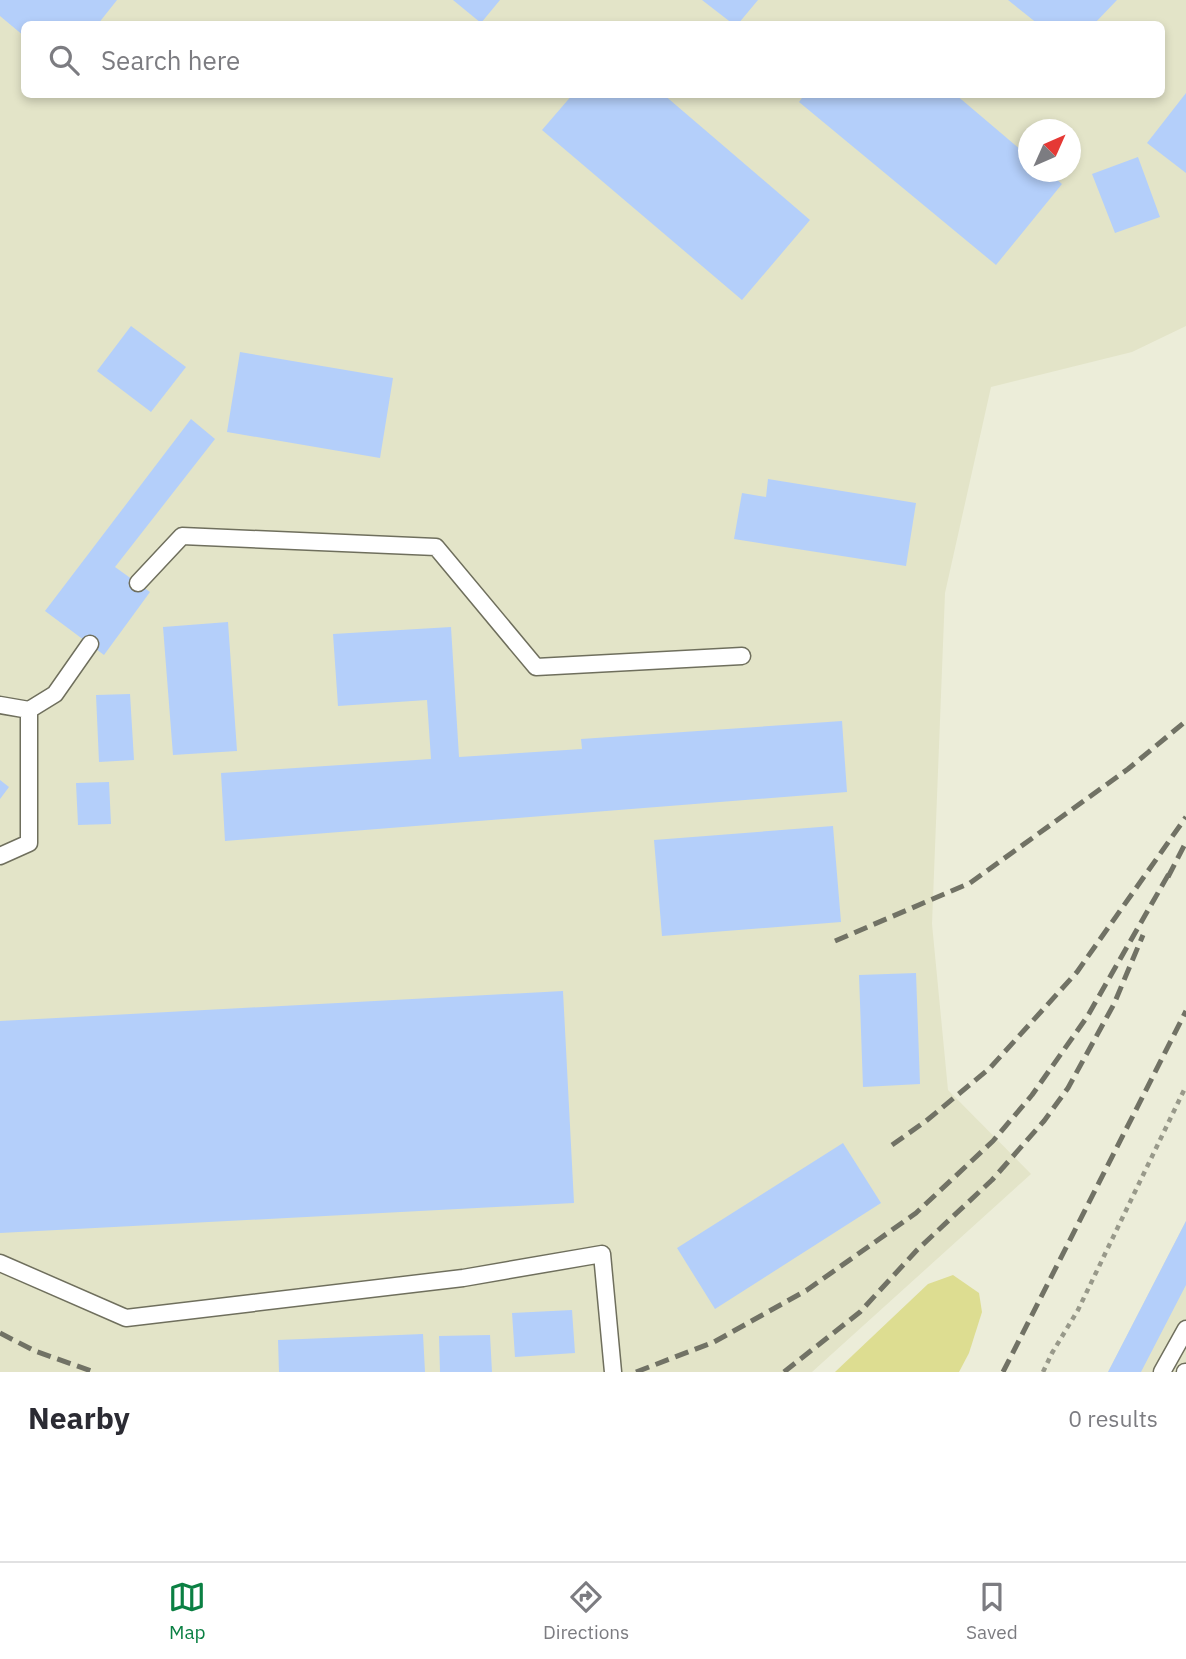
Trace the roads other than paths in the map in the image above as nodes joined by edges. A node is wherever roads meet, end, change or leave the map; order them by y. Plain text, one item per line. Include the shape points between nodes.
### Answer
1 (138, 583) dead end
2 (90, 644) dead end
3 (742, 656) dead end
4 (0, 705) edge
5 (29, 710) junction
6 (0, 856) edge
7 (0, 1263) edge
8 (1186, 1329) edge
9 (613, 1372) edge
10 (1162, 1372) edge

1 - 3 lane via 182,536 436,547 536,667
2 - 5 lane via 55,694
4 - 5 lane
5 - 6 lane via 29,844
7 - 9 lane via 125,1318 463,1278 603,1254
8 - 10 lane

